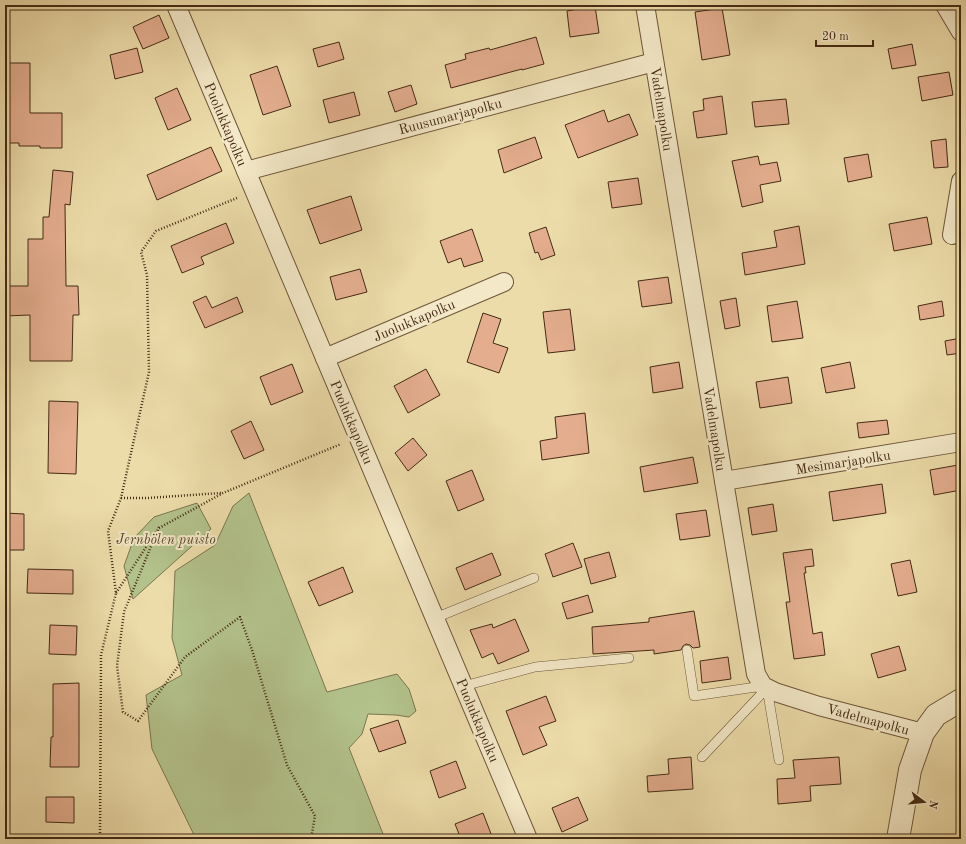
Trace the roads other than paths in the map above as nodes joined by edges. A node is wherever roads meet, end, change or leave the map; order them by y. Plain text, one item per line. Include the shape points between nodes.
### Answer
1 (176, 5) edge
2 (645, 5) edge
3 (944, 5) edge
4 (961, 32) edge
5 (654, 62) junction
6 (246, 171) junction
7 (961, 181) edge
8 (952, 235) dead end
9 (504, 282) dead end
10 (325, 358) junction
11 (961, 442) edge
12 (724, 481) junction
13 (534, 578) dead end
14 (435, 618) junction
15 (687, 650) dead end
16 (629, 658) dead end
17 (464, 686) junction
18 (765, 687) junction
19 (961, 700) edge
20 (923, 733) junction
21 (702, 757) dead end
22 (779, 760) dead end
23 (528, 839) edge
24 (898, 839) edge

1 - 6 street, Puolukkapolku
2 - 5 street, Vadelmapolku
3 - 4 street
5 - 6 street, Ruusumarjapolku
5 - 12 street, Vadelmapolku
6 - 10 street, Puolukkapolku
7 - 8 street
9 - 10 street, Juolukkapolku
10 - 14 street, Puolukkapolku
11 - 12 street, Mesimarjapolku
12 - 18 street, Vadelmapolku via 756,674
13 - 14 lane
14 - 17 street, Puolukkapolku
15 - 18 lane via 694,696
16 - 17 lane via 535,667
17 - 23 street, Puolukkapolku
18 - 20 street, Vadelmapolku via 819,706
18 - 21 lane
18 - 22 lane
19 - 20 street via 936,715
20 - 24 street via 910,770

